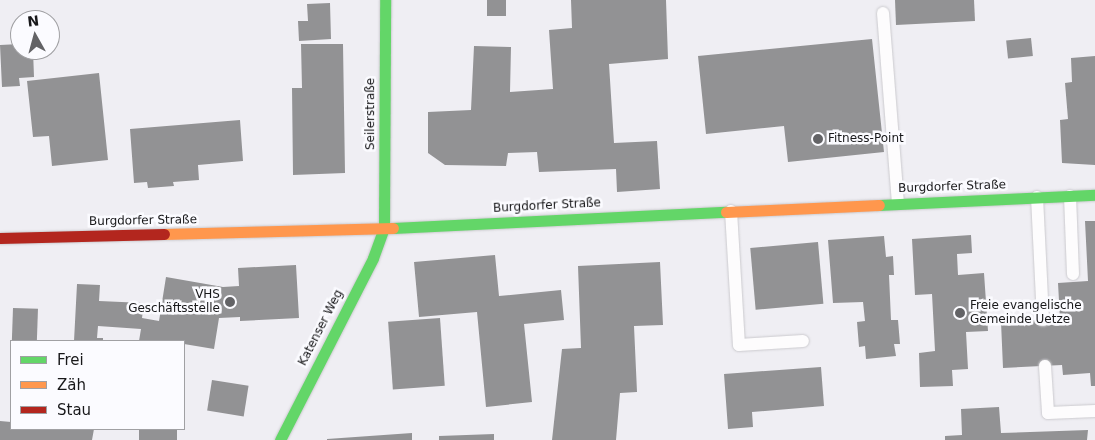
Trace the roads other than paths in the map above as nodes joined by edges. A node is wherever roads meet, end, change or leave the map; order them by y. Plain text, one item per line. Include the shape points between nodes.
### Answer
1 (385, 0) edge
2 (883, 12) dead end
3 (1095, 194) edge
4 (1070, 196) junction
5 (1037, 197) junction
6 (898, 203) junction
7 (731, 211) junction
8 (384, 228) junction
9 (0, 238) edge
10 (1073, 274) dead end
11 (1042, 320) dead end
12 (803, 341) dead end
13 (1045, 366) dead end
14 (1095, 411) edge
15 (280, 440) edge

1 - 8 main road, Seilerstraße
2 - 6 lane
3 - 4 main road, Burgdorfer Straße
4 - 5 main road, Burgdorfer Straße
4 - 10 lane
5 - 6 main road, Burgdorfer Straße
5 - 11 lane
6 - 7 main road, Burgdorfer Straße
7 - 8 main road, Burgdorfer Straße
7 - 12 lane via 739,346
8 - 9 main road, Burgdorfer Straße
8 - 15 main road, Katenser Weg
13 - 14 lane via 1048,413

